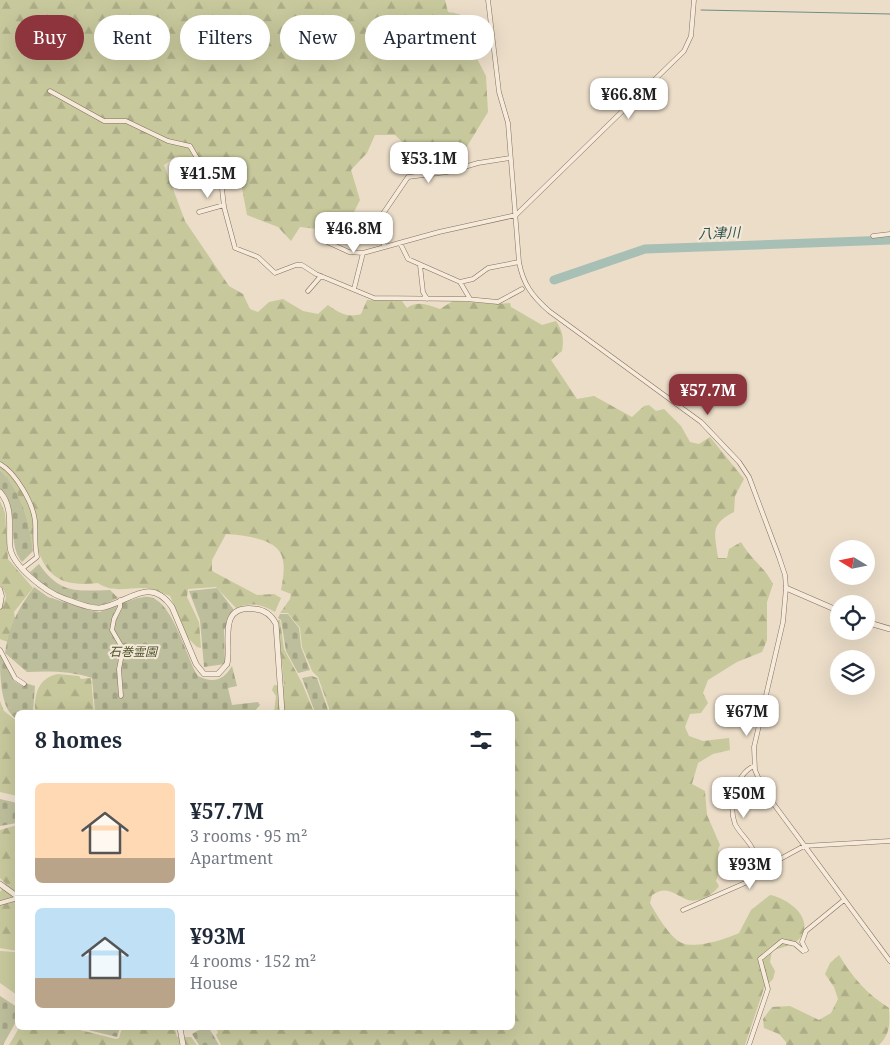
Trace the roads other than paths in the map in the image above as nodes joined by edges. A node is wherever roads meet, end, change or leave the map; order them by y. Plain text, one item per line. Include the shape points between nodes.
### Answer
1 (488, 0) edge
2 (694, 0) edge
3 (50, 91) dead end
4 (510, 158) junction
5 (397, 165) dead end
6 (433, 174) junction
7 (224, 205) junction
8 (199, 212) dead end
9 (516, 216) junction
10 (890, 234) edge
11 (874, 236) dead end
12 (326, 241) dead end
13 (400, 243) junction
14 (384, 246) junction
15 (364, 254) junction
16 (519, 262) junction
17 (420, 265) junction
18 (321, 276) junction
19 (460, 282) junction
20 (354, 289) junction
21 (522, 289) dead end
22 (308, 291) dead end
23 (427, 299) junction
24 (470, 299) junction
25 (0, 464) edge
26 (0, 492) edge
27 (23, 568) junction
28 (786, 588) junction
29 (0, 589) edge
30 (120, 600) junction
31 (0, 607) edge
32 (830, 607) edge
33 (875, 625) edge
34 (890, 629) edge
35 (0, 650) edge
36 (24, 684) dead end
37 (121, 696) dead end
38 (282, 710) edge
39 (754, 766) junction
40 (890, 841) edge
41 (804, 846) junction
42 (764, 869) junction
43 (0, 884) edge
44 (15, 896) edge
45 (15, 899) edge
46 (844, 900) junction
47 (0, 903) edge
48 (683, 910) dead end
49 (890, 961) edge
50 (180, 1030) edge
51 (183, 1045) edge
52 (749, 1045) edge

1 - 4 street via 499,92 508,123
2 - 9 street via 691,36 684,51
3 - 7 street via 104,121 126,122 168,141 190,146 197,158 221,179
4 - 6 street
4 - 9 street
5 - 6 street via 400,160
6 - 14 street via 411,175 404,180 378,221
7 - 8 street
7 - 18 street via 235,248 239,251 258,257 275,273 296,265
9 - 13 street
9 - 16 street
10 - 11 street
12 - 15 street via 348,252
13 - 14 street
13 - 17 street via 408,259
14 - 15 street
15 - 20 street
16 - 19 street via 488,268 473,279
16 - 28 street via 525,283 537,300 701,422 746,470 780,557
17 - 19 street
17 - 23 street via 423,292
18 - 20 street
18 - 22 street
19 - 24 street
20 - 23 street via 374,298
21 - 24 street via 498,302
23 - 24 street
25 - 27 street via 8,469 21,489 35,519 37,557
26 - 27 street via 10,512 10,549
27 - 30 street via 42,588 62,598 95,608
28 - 32 street
28 - 39 street via 784,622 754,747
29 - 31 street
30 - 37 street via 112,630 123,649 119,669
30 - 38 street via 145,591 155,592 166,600 199,670 211,675 224,671 227,664 227,629 233,615 245,608 263,611 276,624
33 - 34 street
35 - 36 street via 15,678
39 - 41 street via 764,791
39 - 42 street via 745,770 737,786 732,813 738,830
40 - 41 street
41 - 42 street
41 - 46 street
42 - 48 street via 752,880
43 - 44 street
45 - 47 street
46 - 49 street
46 - 52 street via 806,931 802,938 806,950 782,941 760,959 768,989
50 - 51 street

